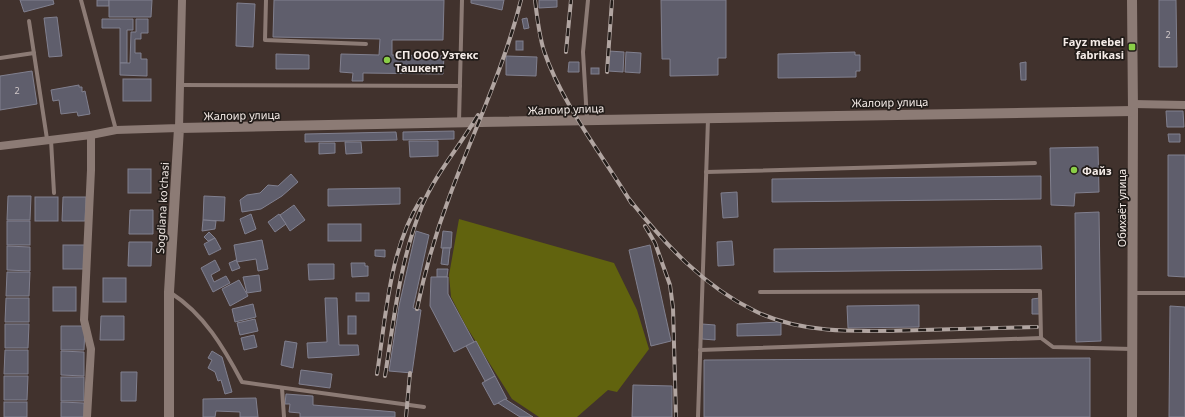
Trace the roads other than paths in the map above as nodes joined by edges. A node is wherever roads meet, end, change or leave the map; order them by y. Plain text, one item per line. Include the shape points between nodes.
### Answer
1 (81, 0) edge
2 (182, 0) edge
3 (266, 0) edge
4 (462, 0) edge
5 (588, 0) edge
6 (1132, 0) edge
7 (29, 21) dead end
8 (366, 44) dead end
9 (34, 53) junction
10 (0, 58) edge
11 (180, 85) junction
12 (460, 86) junction
13 (1185, 105) edge
14 (1133, 108) junction
15 (708, 116) junction
16 (587, 120) junction
17 (459, 123) junction
18 (178, 128) junction
19 (116, 130) junction
20 (91, 135) junction
21 (49, 139) junction
22 (0, 146) edge
23 (1035, 163) dead end
24 (706, 172) junction
25 (54, 194) dead end
26 (169, 292) junction
27 (760, 292) dead end
28 (1133, 293) junction
29 (1185, 294) edge
30 (1041, 338) junction
31 (1132, 349) junction
32 (700, 350) junction
33 (282, 388) junction
34 (424, 407) dead end
35 (87, 417) edge
36 (169, 417) edge
37 (284, 417) edge
38 (698, 417) edge
39 (1132, 417) edge

1 - 19 lane
2 - 11 street, Sogdiana ko'chasi
3 - 8 lane via 265,40
4 - 12 lane
5 - 16 lane via 584,52
6 - 14 street, Обихаёт улица
7 - 9 lane
9 - 10 lane
9 - 21 lane
11 - 12 lane
11 - 18 street, Sogdiana ko'chasi
12 - 17 lane
13 - 14 street, Жалоир улица
14 - 15 street, Жалоир улица
14 - 28 street, Обихаёт улица
15 - 16 street, Жалоир улица
15 - 24 lane
16 - 17 street, Жалоир улица
17 - 18 street, Жалоир улица
18 - 19 street, Жалоир улица
18 - 26 street, Sogdiana ko'chasi
19 - 20 street, Жалоир улица
20 - 21 street, Жалоир улица
20 - 35 street via 84,320 91,348
21 - 22 street, Жалоир улица
21 - 25 lane
23 - 24 lane
24 - 32 lane
26 - 33 lane via 184,302 202,320 226,350 242,382
26 - 36 street, Sogdiana ko'chasi
27 - 30 lane via 1040,291
28 - 29 lane
28 - 31 street, Обихаёт улица
30 - 31 lane via 1053,347
30 - 32 lane
31 - 39 street, Обихаёт улица
32 - 38 lane
33 - 34 lane
33 - 37 lane

